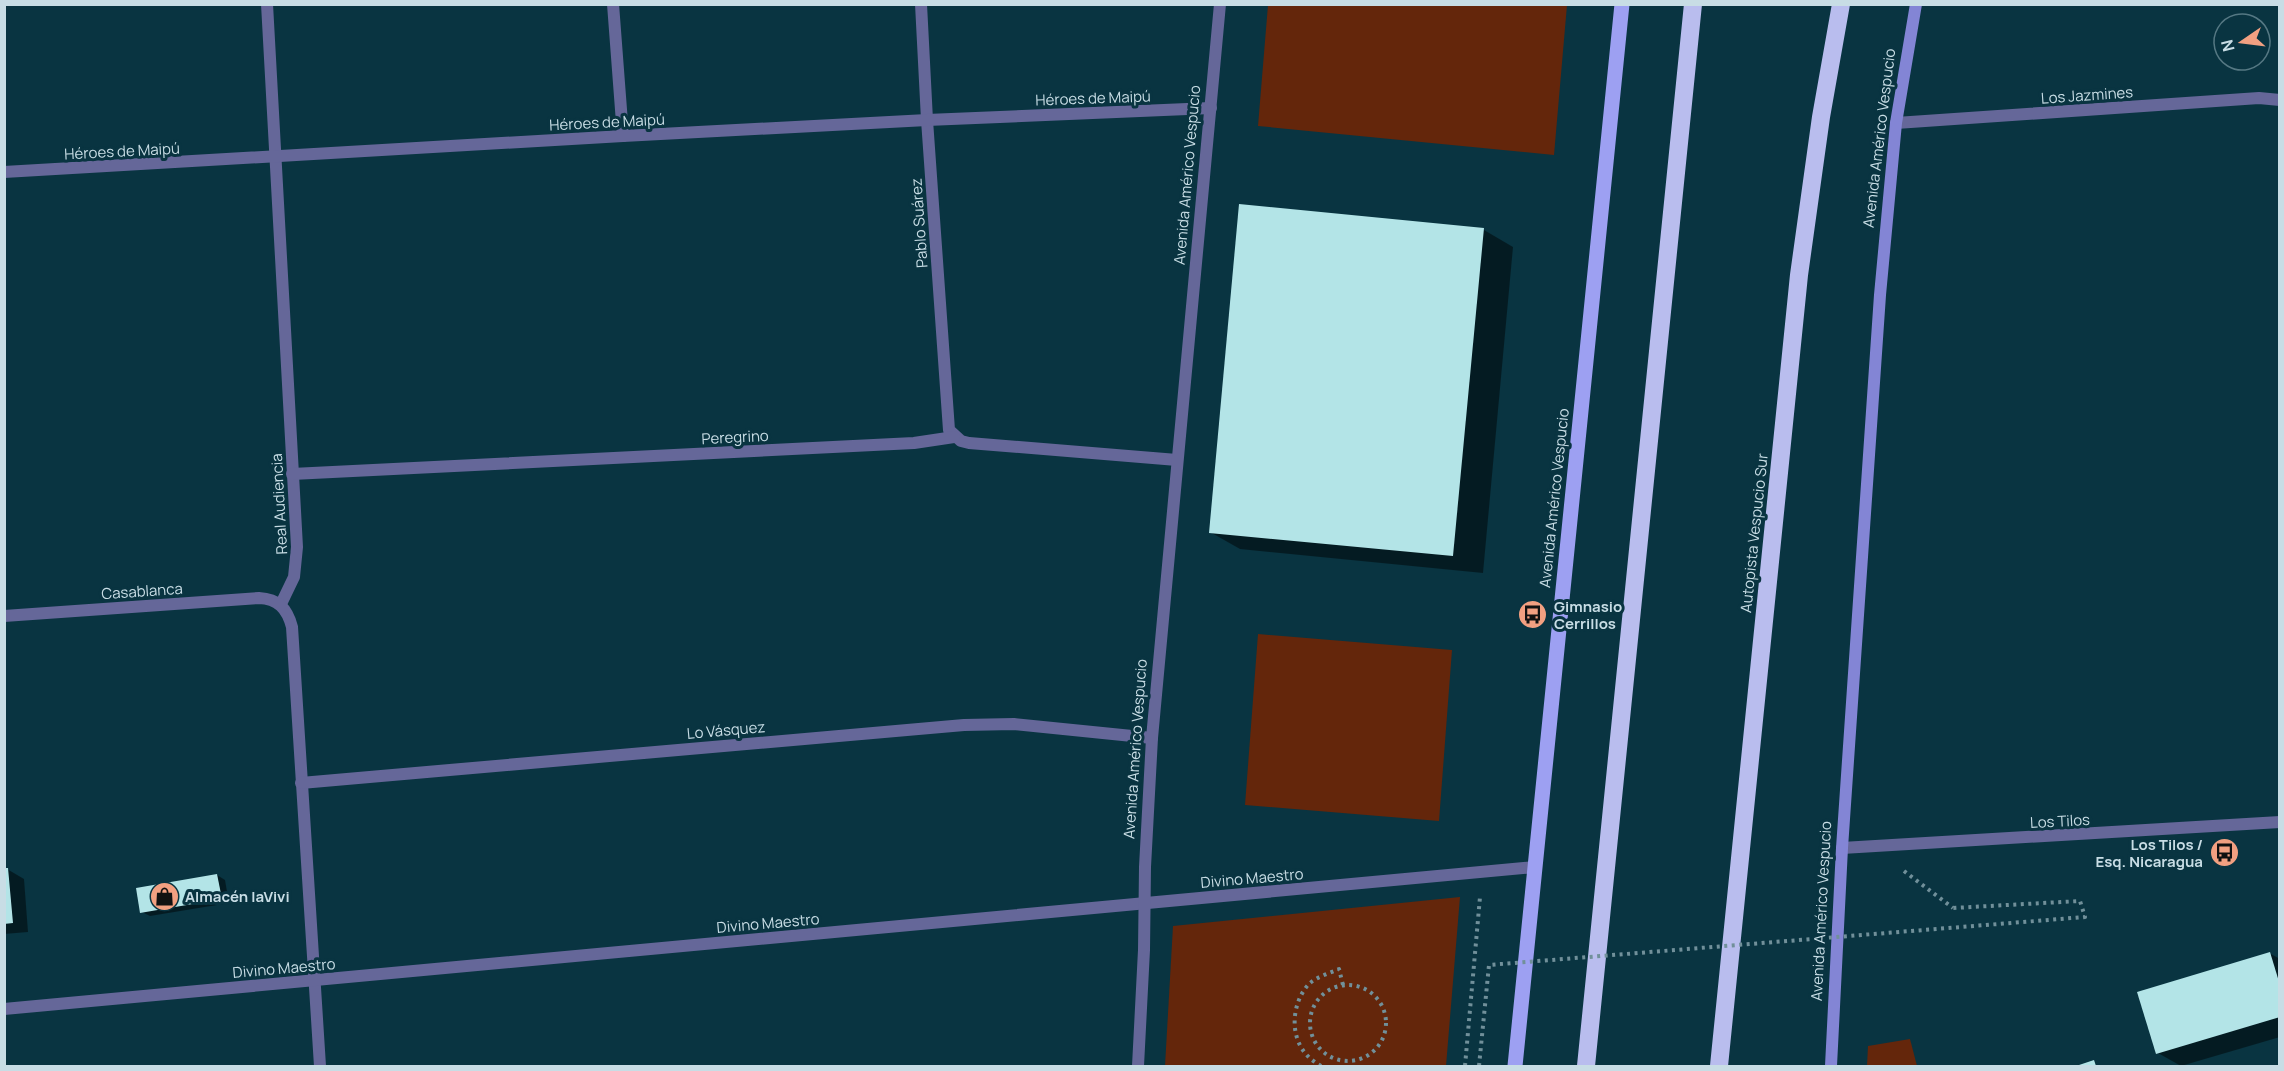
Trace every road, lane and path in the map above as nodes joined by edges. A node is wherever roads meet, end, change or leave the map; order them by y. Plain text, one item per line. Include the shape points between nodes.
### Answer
1 (267, 4) edge
2 (613, 4) edge
3 (921, 4) edge
4 (1221, 4) edge
5 (1622, 4) edge
6 (1693, 4) edge
7 (1841, 4) edge
8 (1916, 4) edge
9 (2280, 100) edge
10 (1211, 108) junction
11 (927, 120) junction
12 (1896, 123) junction
13 (623, 136) junction
14 (275, 157) junction
15 (4, 172) edge
16 (954, 437) junction
17 (1177, 460) junction
18 (292, 474) junction
19 (281, 604) junction
20 (4, 616) edge
21 (1152, 738) junction
22 (301, 783) junction
23 (2280, 822) edge
24 (1872, 847) junction
25 (1842, 848) junction
26 (1535, 867) junction
27 (1481, 885) dead end
28 (1144, 903) junction
29 (313, 980) junction
30 (1343, 985) junction
31 (4, 1009) edge
32 (1340, 1061) junction
33 (320, 1066) edge
34 (1138, 1066) edge
35 (1321, 1066) edge
36 (1340, 1066) edge
37 (1465, 1066) edge
38 (1479, 1066) edge
39 (1515, 1066) edge
40 (1586, 1066) edge
41 (1719, 1066) edge
42 (1830, 1066) edge

1 - 14 street, Real Audiencia
2 - 13 street
3 - 11 street, Pablo Suárez
4 - 10 street, Avenida Américo Vespucio
5 - 26 main road, Avenida Américo Vespucio
6 - 40 highway
7 - 41 highway, Autopista Vespucio Sur via 1799,275
8 - 12 main road, Avenida Américo Vespucio
9 - 12 street, Los Jazmines via 2259,98
10 - 11 street, Héroes de Maipú
10 - 17 street, Avenida Américo Vespucio
11 - 13 street, Héroes de Maipú
11 - 16 street, Pablo Suárez via 949,430
12 - 25 main road, Avenida Américo Vespucio via 1880,295
13 - 14 street, Héroes de Maipú
14 - 15 street, Héroes de Maipú
14 - 18 street, Real Audiencia
16 - 17 street, Peregrino via 969,443
16 - 18 street, Peregrino via 914,443
17 - 21 street, Avenida Américo Vespucio
18 - 19 street, Real Audiencia via 296,562
19 - 20 street, Casablanca via 259,598
19 - 22 street via 292,627
21 - 22 street, Lo Vásquez via 1014,724 964,725
21 - 28 street, Avenida Américo Vespucio
22 - 29 street
23 - 24 street, Los Tilos
24 - 25 street, Los Tilos
24 - 38 path, bridge via 1953,908 2080,902 2085,917 1489,965
25 - 42 main road, Avenida Américo Vespucio
26 - 28 street, Divino Maestro
26 - 39 main road, Avenida Américo Vespucio
27 - 37 path
28 - 29 street, Divino Maestro
28 - 34 street, Avenida Américo Vespucio
29 - 31 street, Divino Maestro
29 - 33 street
30 - 32 path via 1320,996 1312,1007 1310,1020 1315,1044
30 - 32 path via 1362,988 1378,999 1386,1023 1379,1047 1370,1055 1358,1061
30 - 35 path via 1339,969 1310,982 1299,998 1295,1017 1297,1038 1305,1054
32 - 36 path

